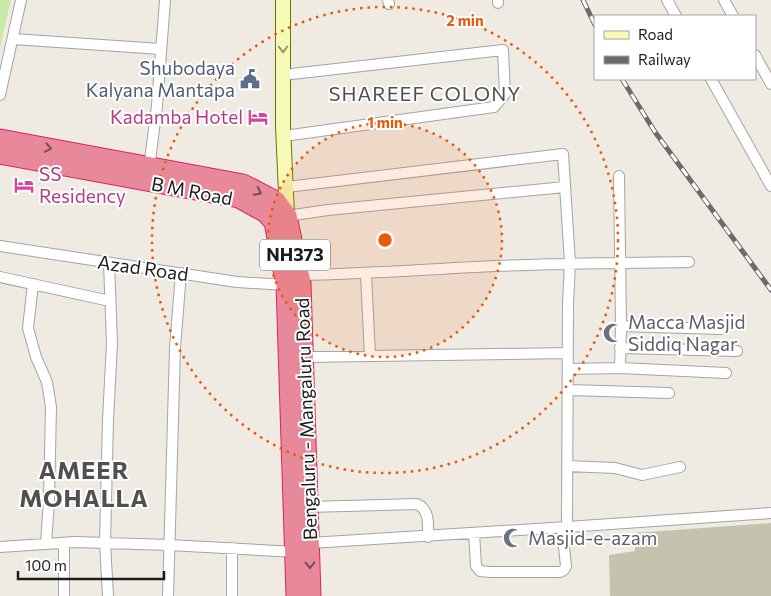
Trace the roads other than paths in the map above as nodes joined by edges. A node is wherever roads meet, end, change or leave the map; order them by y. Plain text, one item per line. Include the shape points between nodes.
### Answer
1 (21, 0) edge
2 (165, 0) edge
3 (283, 0) edge
4 (667, 0) edge
5 (724, 0) edge
6 (675, 15) edge
7 (732, 15) edge
8 (13, 39) junction
9 (161, 49) junction
10 (756, 57) edge
11 (283, 75) junction
12 (712, 80) edge
13 (771, 84) edge
14 (0, 95) edge
15 (284, 136) junction
16 (0, 139) edge
17 (0, 154) edge
18 (149, 168) junction
19 (619, 176) dead end
20 (771, 186) edge
21 (214, 187) junction
22 (286, 187) junction
23 (565, 187) junction
24 (287, 216) junction
25 (0, 246) edge
26 (689, 262) dead end
27 (109, 263) junction
28 (570, 263) junction
29 (620, 263) junction
30 (181, 273) junction
31 (366, 274) junction
32 (0, 277) edge
33 (292, 280) junction
34 (33, 284) junction
35 (110, 301) junction
36 (621, 326) junction
37 (721, 329) dead end
38 (620, 348) junction
39 (737, 351) dead end
40 (568, 353) junction
41 (370, 356) junction
42 (303, 358) junction
43 (620, 368) junction
44 (568, 369) junction
45 (726, 373) dead end
46 (568, 390) junction
47 (670, 393) dead end
48 (567, 466) junction
49 (680, 467) dead end
50 (309, 507) junction
51 (771, 513) edge
52 (564, 528) junction
53 (474, 533) junction
54 (428, 537) junction
55 (64, 543) junction
56 (105, 543) junction
57 (46, 544) junction
58 (169, 545) junction
59 (0, 547) edge
60 (303, 547) junction
61 (232, 548) junction
62 (64, 596) edge
63 (108, 596) edge
64 (168, 596) edge
65 (232, 596) edge
66 (296, 596) edge
67 (311, 596) edge

1 - 8 street
2 - 9 street
3 -> 11 street
4 - 6 street
5 - 7 street
8 - 9 street
8 - 14 street
9 - 18 street
10 - 13 street
11 - 15 street
11 - 15 street via 503,50 506,84 505,94 494,107
12 - 20 street
15 - 22 street
16 -> 18 highway, NH373
17 - 21 highway, B M Road / NH373
18 - 21 highway, NH373
19 - 29 street
21 -> 24 highway, NH373 via 243,184 276,201
21 - 33 highway, B M Road / NH373 via 266,212 274,222
22 - 23 street via 563,154
22 - 24 street
23 - 24 street
23 - 28 street
24 - 33 highway, Bengaluru - Mangaluru Road / NH373
25 - 27 street, Azad Road
26 - 29 street, Azad Road
27 - 30 street, Azad Road
27 - 35 street
28 - 29 street, Azad Road
28 - 31 street, Azad Road
28 - 40 street
29 - 36 street
30 - 33 street, Azad Road via 237,282
30 - 58 street via 175,348
31 - 33 street, Azad Road
31 - 41 street
32 - 34 street
33 - 42 highway, Bengaluru - Mangaluru Road / NH373 via 301,283
33 - 60 highway, B M Road / NH373
34 - 35 street
34 - 57 street via 28,328 47,382 51,407
35 - 56 street via 112,343
36 - 37 street
36 - 38 street
38 - 39 street
38 - 43 street
40 - 41 street
40 - 44 street
41 - 42 street
42 - 50 highway, Bengaluru - Mangaluru Road / NH373
43 - 44 street
43 - 45 street
44 - 46 street
46 - 47 street
46 - 48 street
48 - 49 street via 624,469 638,475
48 - 52 street
50 - 54 street via 417,504 427,513
50 - 60 highway, Bengaluru - Mangaluru Road / NH373
51 - 52 street
52 - 53 street
52 - 53 street via 566,566 560,572 480,570 476,566
53 - 54 street
54 - 60 street
55 - 56 street
55 - 57 street
55 - 62 street
56 - 58 street
56 - 63 street
57 - 59 street
58 - 61 street
58 - 64 street
60 - 61 street
60 - 66 highway, B M Road / NH373
60 -> 67 highway, Bengaluru - Mangaluru Road / NH373
61 - 65 street

